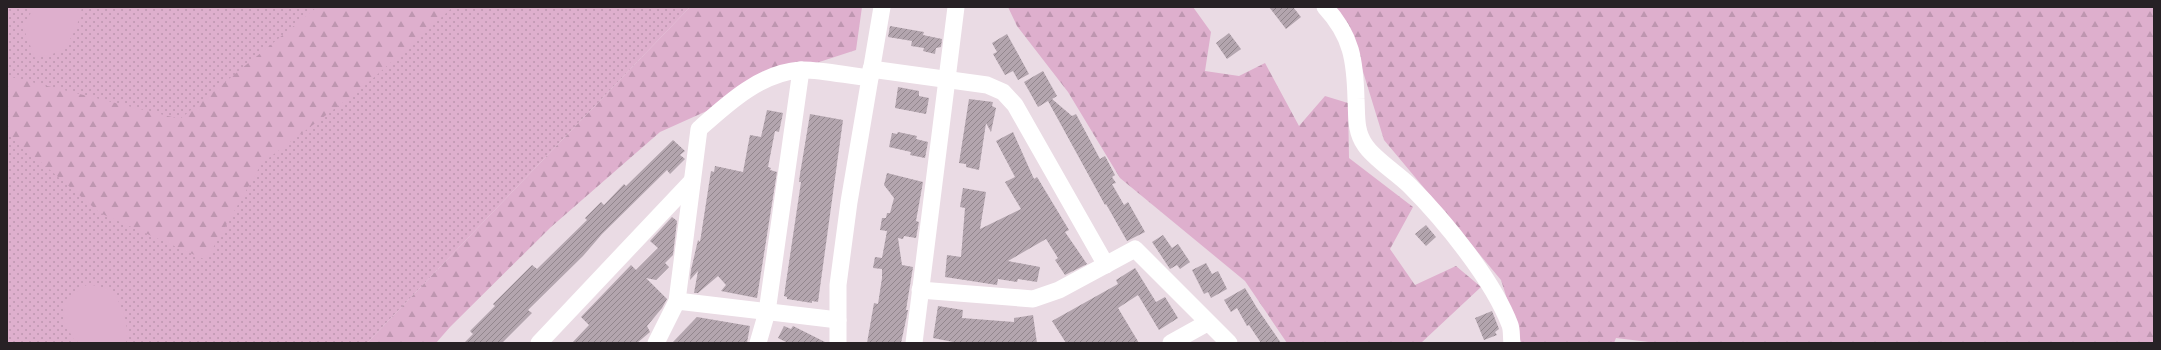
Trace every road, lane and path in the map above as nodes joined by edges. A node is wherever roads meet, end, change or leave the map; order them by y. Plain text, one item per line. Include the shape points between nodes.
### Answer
1 (882, 7) edge
2 (956, 7) edge
3 (1325, 7) edge
4 (801, 70) junction
5 (870, 74) junction
6 (947, 80) junction
7 (692, 181) junction
8 (1106, 265) junction
9 (920, 290) junction
10 (676, 301) junction
11 (767, 312) junction
12 (838, 320) junction
13 (1207, 323) junction
14 (539, 343) edge
15 (656, 343) edge
16 (758, 343) edge
17 (838, 343) edge
18 (914, 343) edge
19 (1172, 343) edge
20 (1229, 343) edge
21 (1512, 343) edge

1 - 5 street
2 - 6 street
3 - 21 street via 1349,41 1355,72 1357,126 1365,146 1410,186 1453,235 1490,284 1511,326
4 - 5 street
4 - 7 street via 783,73 754,87 698,128
4 - 11 street
5 - 6 street
5 - 12 street via 838,285
6 - 8 street via 986,85 1003,92 1015,105
6 - 9 street
7 - 10 street
7 - 14 street
8 - 9 street via 1059,290 1033,299
8 - 13 street via 1135,250
9 - 18 street
10 - 11 street
10 - 15 street
11 - 12 street
11 - 16 street
12 - 17 street
13 - 19 street
13 - 20 street

